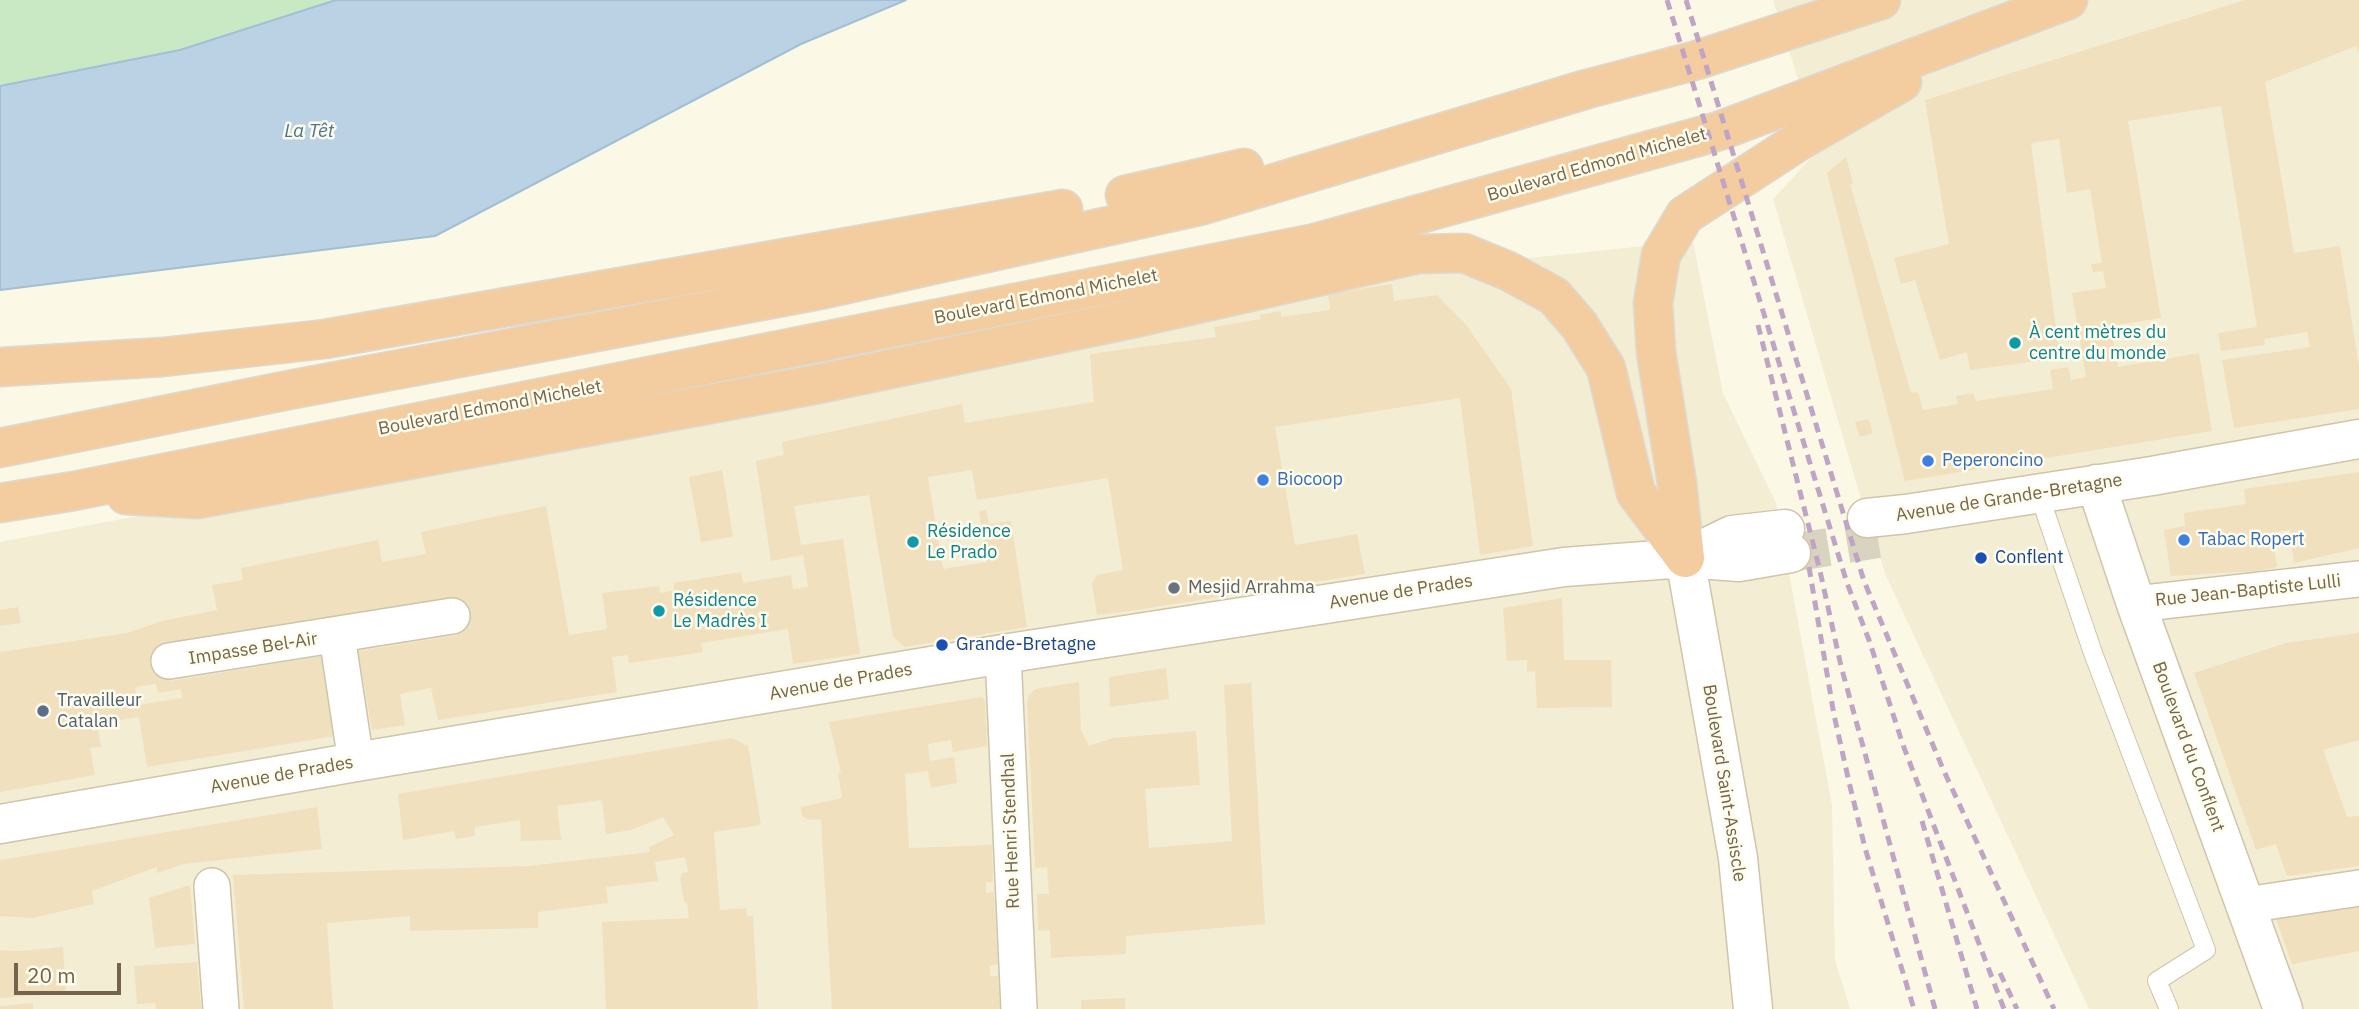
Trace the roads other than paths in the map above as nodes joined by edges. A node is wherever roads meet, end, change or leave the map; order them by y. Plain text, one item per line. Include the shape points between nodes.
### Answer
1 (1881, 0) edge
2 (2068, 0) edge
3 (1997, 26) junction
4 (1587, 89) junction
5 (325, 339) junction
6 (0, 367) edge
7 (289, 390) junction
8 (2359, 439) edge
9 (0, 448) edge
10 (74, 491) junction
11 (2100, 495) junction
12 (0, 503) edge
13 (2043, 505) junction
14 (1872, 528) tunnel mouth
15 (1788, 541) tunnel mouth
16 (1685, 558) junction
17 (2359, 579) edge
18 (2136, 604) junction
19 (452, 616) dead end
20 (337, 636) junction
21 (1003, 654) junction
22 (169, 661) dead end
23 (356, 762) junction
24 (0, 824) edge
25 (212, 886) dead end
26 (2359, 888) edge
27 (2246, 905) junction
28 (221, 1009) edge
29 (1019, 1009) edge
30 (1752, 1009) edge
31 (2169, 1009) edge
32 (2283, 1009) edge

1 - 4 highway via 1697,60
2 - 3 highway, Boulevard Edmond Michelet
3 - 10 highway, Boulevard Edmond Michelet via 1718,131 1315,243
3 - 16 highway via 1799,141 1685,215 1661,255 1653,303 1656,352
4 - 5 highway via 1031,216
4 - 7 highway via 1199,206 824,289
5 - 6 highway via 163,357
5 - 7 highway
7 - 9 highway
8 - 11 main road, Avenue de Grande-Bretagne via 2152,476
10 - 12 highway, Boulevard Edmond Michelet
10 - 16 highway via 197,499 813,385 1418,254 1464,253 1554,296 1579,325 1606,368 1636,493
11 - 13 main road, Avenue de Grande-Bretagne
11 - 18 main road, Boulevard du Conflent
13 - 14 main road, Avenue de Grande-Bretagne
13 - 31 lane via 2093,653 2206,950 2157,981
15 - 16 main road via 1732,535
16 - 21 main road, Avenue de Prades via 1563,567
16 - 30 main road, Boulevard Saint-Assiscle via 1738,858
17 - 18 street, Rue Jean-Baptiste Lulli
18 - 27 main road, Boulevard du Conflent
19 - 20 street, Impasse Bel-Air
20 - 22 street, Impasse Bel-Air
20 - 23 street, Impasse Bel-Air
21 - 23 main road, Avenue de Prades
21 - 29 street, Rue Henri Stendhal
23 - 24 main road, Avenue de Prades
25 - 28 street
26 - 27 street
27 - 32 main road, Boulevard du Conflent

